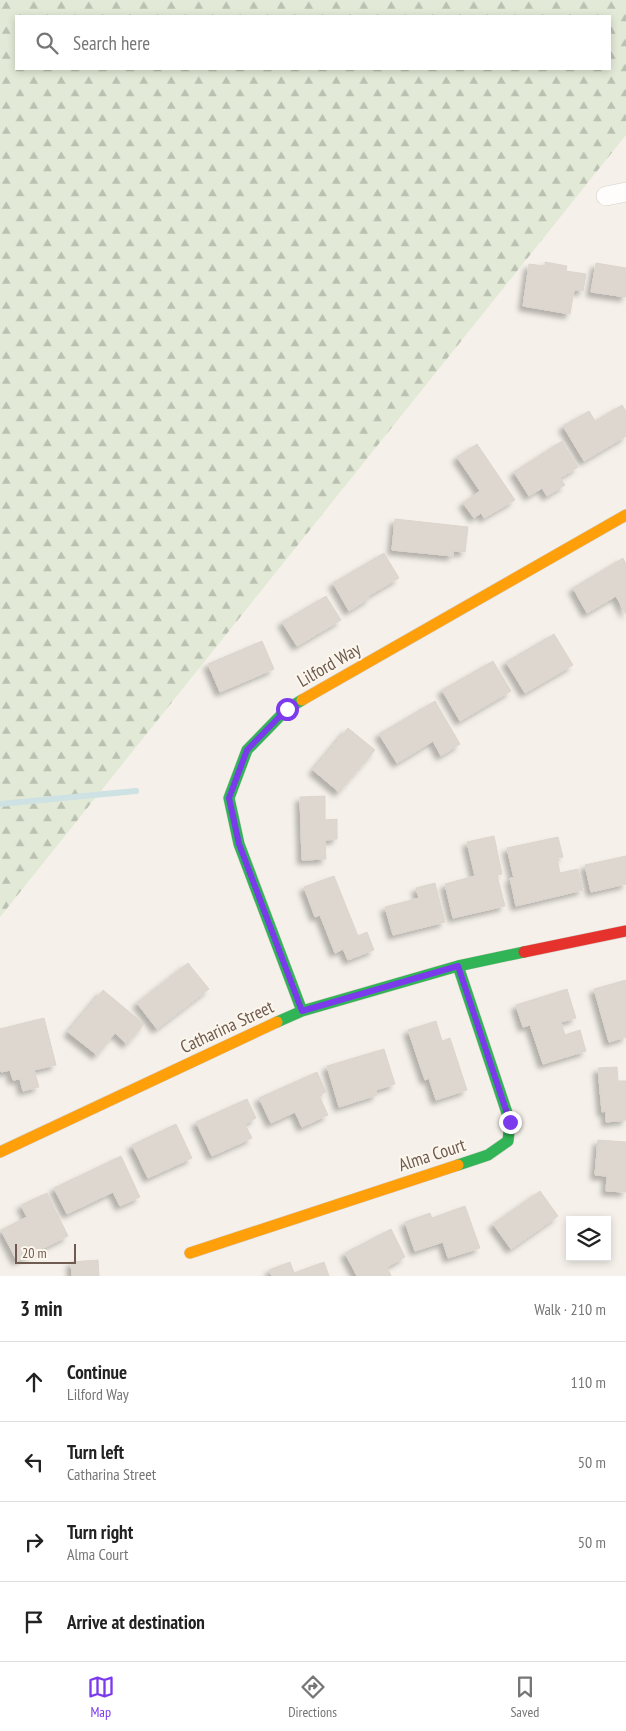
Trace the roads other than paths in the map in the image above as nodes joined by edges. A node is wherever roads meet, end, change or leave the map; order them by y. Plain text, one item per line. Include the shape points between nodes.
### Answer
1 (626, 192) edge
2 (606, 196) dead end
3 (626, 515) edge
4 (626, 931) edge
5 (458, 966) junction
6 (302, 1011) junction
7 (0, 1152) edge
8 (190, 1253) dead end

1 - 2 street
3 - 6 street, Lilford Way via 287,709 247,750 229,798 239,844
4 - 5 street, Catharina Street
5 - 6 street, Catharina Street
5 - 8 street, Alma Court via 510,1122 508,1141 488,1154
6 - 7 street, Catharina Street

